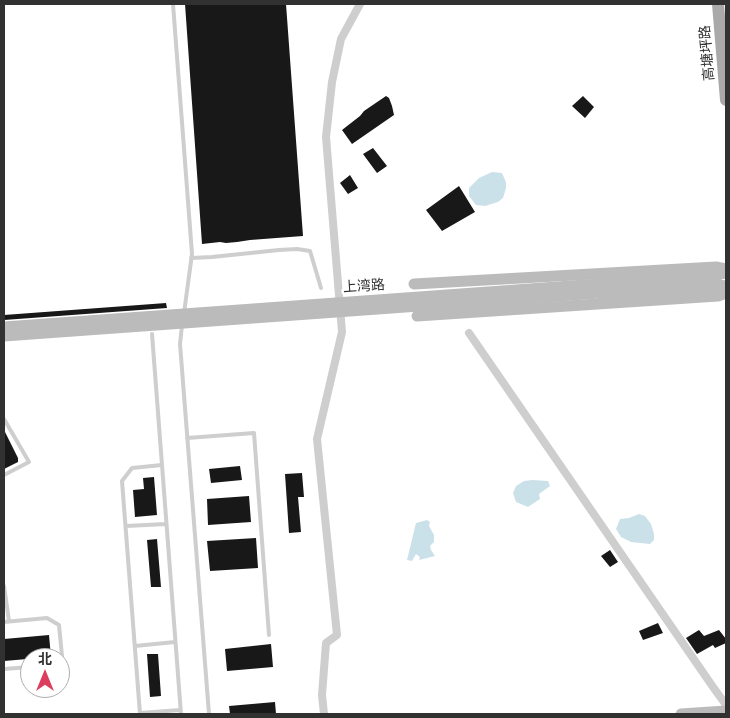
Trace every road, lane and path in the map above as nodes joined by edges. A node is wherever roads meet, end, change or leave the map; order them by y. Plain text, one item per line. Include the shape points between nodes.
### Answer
1 (173, 4) edge
2 (360, 4) edge
3 (718, 4) edge
4 (726, 100) edge
5 (191, 258) junction
6 (726, 269) edge
7 (726, 273) edge
8 (414, 284) joint
9 (726, 286) edge
10 (321, 288) dead end
11 (599, 288) junction
12 (726, 293) edge
13 (417, 316) joint
14 (4, 327) edge
15 (469, 333) dead end
16 (152, 334) dead end
17 (4, 336) edge
18 (4, 419) edge
19 (187, 438) junction
20 (162, 465) junction
21 (4, 475) edge
22 (166, 524) junction
23 (126, 526) junction
24 (4, 586) edge
25 (9, 621) junction
26 (4, 622) edge
27 (269, 635) dead end
28 (175, 642) junction
29 (135, 646) junction
30 (61, 648) edge
31 (20, 668) edge
32 (4, 669) edge
33 (726, 704) edge
34 (726, 711) edge
35 (180, 712) edge
36 (140, 714) edge
37 (209, 714) edge
38 (324, 714) edge
39 (681, 714) edge

1 - 5 lane
2 - 38 street via 342,39 332,82 326,137 342,332 318,439 336,636 326,643 322,695
3 - 4 main road, 高塘坪路
5 - 10 lane via 279,250 310,252
5 - 19 lane via 180,344
6 - 8 main road
7 - 11 main road, 上湾路
8 - 13 lane via 411,291 413,313
9 - 11 main road, 上湾路
11 - 14 main road, 上湾路, bridge
11 - 17 main road, 上湾路, bridge
12 - 13 main road
15 - 33 street
16 - 20 lane
18 - 21 lane via 28,462
19 - 27 lane via 254,433
19 - 37 lane
20 - 22 lane
20 - 23 lane via 132,468 122,481
22 - 23 lane
22 - 28 lane
23 - 29 lane
24 - 25 lane
25 - 26 lane
25 - 30 lane via 47,618 59,625
28 - 29 lane
28 - 35 lane
29 - 36 lane
31 - 32 lane
34 - 39 main road
35 - 36 lane

